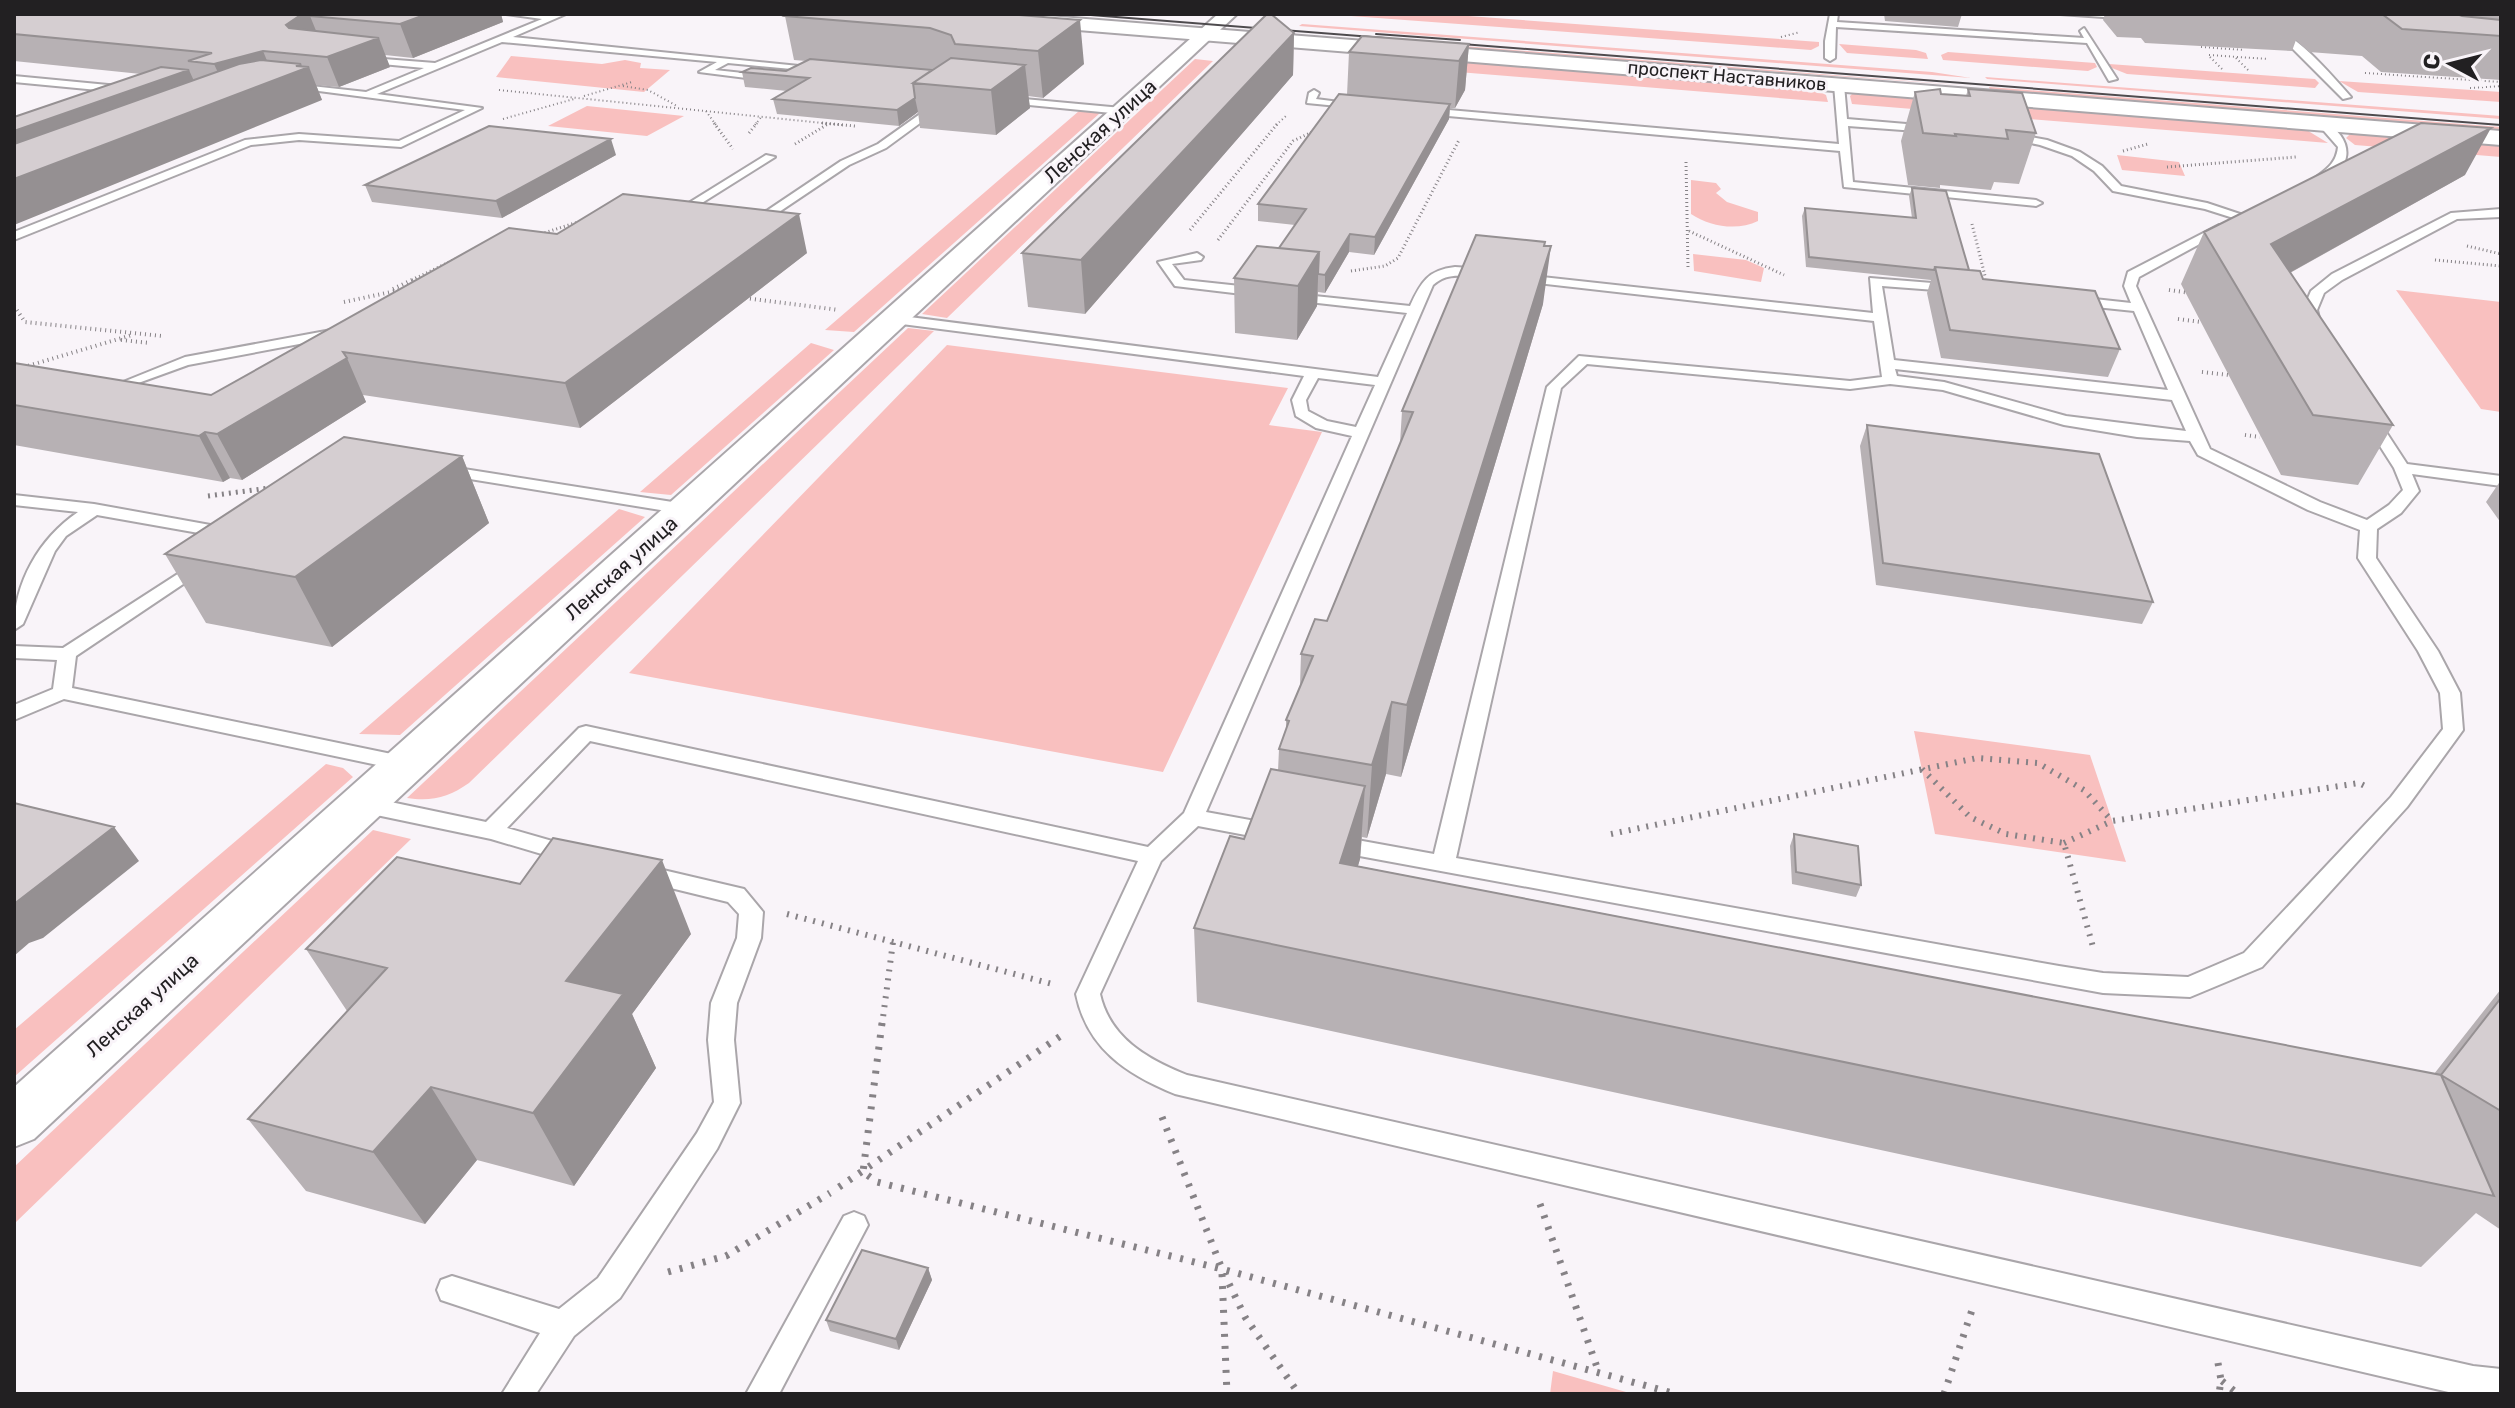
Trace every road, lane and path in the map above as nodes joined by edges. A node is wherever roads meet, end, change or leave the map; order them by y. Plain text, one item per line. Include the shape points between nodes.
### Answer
1 (510, 14) edge
2 (953, 14) edge
3 (2064, 14) edge
4 (2073, 14) edge
5 (558, 16) edge
6 (2141, 16) dead end
7 (2231, 17) edge
8 (1833, 19) edge
9 (2259, 22) junction
10 (2288, 23) dead end
11 (1217, 24) edge
12 (501, 39) junction
13 (2090, 41) junction
14 (2248, 50) dead end
15 (2264, 51) dead end
16 (2209, 55) junction
17 (2236, 57) junction
18 (1830, 58) dead end
19 (727, 60) junction
20 (350, 63) edge
21 (436, 66) junction
22 (810, 68) junction
23 (2222, 69) dead end
24 (843, 71) edge
25 (2249, 71) dead end
26 (2355, 72) dead end
27 (2080, 77) dead end
28 (14, 79) edge
29 (774, 79) edge
30 (788, 80) edge
31 (2119, 80) joint
32 (2501, 84) edge
33 (621, 85) dead end
34 (1839, 85) junction
35 (275, 87) edge
36 (2470, 88) edge
37 (136, 90) edge
38 (500, 90) dead end
39 (367, 95) junction
40 (954, 95) edge
41 (2315, 95) dead end
42 (1312, 97) joint
43 (984, 98) edge
44 (2354, 98) joint
45 (1373, 106) edge
46 (681, 108) junction
47 (1420, 110) edge
48 (706, 111) junction
49 (1122, 111) junction
50 (1842, 122) junction
51 (830, 123) junction
52 (2322, 123) junction
53 (1317, 130) edge
54 (904, 131) junction
55 (1946, 131) edge
56 (1458, 132) edge
57 (1685, 133) junction
58 (1991, 135) edge
59 (2501, 138) edge
60 (2159, 141) dead end
61 (1845, 148) junction
62 (2344, 154) junction
63 (770, 157) junction
64 (2087, 159) junction
65 (2166, 167) dead end
66 (2302, 190) edge
67 (2036, 203) edge
68 (2265, 208) edge
69 (2501, 213) edge
70 (703, 217) edge
71 (2246, 218) junction
72 (730, 219) edge
73 (580, 221) edge
74 (1972, 224) dead end
75 (14, 236) edge
76 (534, 236) edge
77 (482, 248) edge
78 (2501, 256) edge
79 (1197, 257) joint
80 (1164, 262) junction
81 (2487, 265) dead end
82 (1339, 272) edge
83 (412, 287) edge
84 (1643, 291) junction
85 (1989, 293) joint
86 (746, 298) edge
87 (2064, 300) edge
88 (14, 306) edge
89 (2140, 308) junction
90 (839, 310) dead end
91 (1414, 310) junction
92 (1880, 318) junction
93 (894, 319) junction
94 (2318, 337) edge
95 (303, 354) edge
96 (14, 370) edge
97 (1889, 372) junction
98 (1313, 373) junction
99 (1382, 382) junction
100 (157, 386) edge
101 (2178, 396) junction
102 (2360, 403) edge
103 (1360, 432) junction
104 (2196, 437) junction
105 (421, 467) edge
106 (2402, 468) junction
107 (2501, 481) edge
108 (275, 488) edge
109 (200, 498) dead end
110 (14, 500) edge
111 (94, 509) junction
112 (685, 509) junction
113 (2369, 527) junction
114 (14, 624) edge
115 (14, 652) edge
116 (67, 654) junction
117 (62, 692) junction
118 (14, 713) edge
119 (406, 764) junction
120 (1921, 768) junction
121 (2399, 802) junction
122 (362, 804) junction
123 (1193, 817) junction
124 (2112, 821) junction
125 (491, 831) junction
126 (1611, 834) dead end
127 (1287, 835) edge
128 (1318, 841) edge
129 (2064, 843) junction
130 (1152, 856) junction
131 (592, 860) edge
132 (1443, 864) junction
133 (621, 868) edge
134 (751, 912) junction
135 (893, 942) junction
136 (2103, 983) junction
137 (1089, 1005) junction
138 (1144, 1070) junction
139 (14, 1122) edge
140 (1526, 1165) junction
141 (863, 1172) junction
142 (854, 1225) dead end
143 (1222, 1269) junction
144 (1985, 1271) junction
145 (609, 1288) junction
146 (452, 1290) dead end
147 (563, 1325) junction
148 (1599, 1373) junction
149 (2221, 1380) dead end
150 (2501, 1385) edge
151 (518, 1394) edge
152 (762, 1394) edge
153 (1227, 1394) edge
154 (1299, 1394) edge
155 (1676, 1394) edge
156 (1944, 1394) edge
157 (2238, 1394) edge

1 - 5 lane
2 - 11 main road, проспект Наставников
3 - 4 lane
4 - 6 lane
4 - 13 lane
5 - 12 lane
7 - 9 lane
8 - 13 lane
8 - 18 lane
9 - 10 lane
9 - 44 lane via 2280,31
11 - 34 main road, проспект Наставников
11 - 49 street, Ленская улица
12 - 19 lane
12 - 21 lane
13 - 31 lane
14 - 16 path via 2201,47
15 - 17 path via 2271,59
16 - 17 path
16 - 23 path
17 - 25 path
19 - 22 lane
19 - 29 lane via 704,72
20 - 21 lane via 363,69 382,61
21 - 39 lane
22 - 24 lane
22 - 30 lane
26 - 32 path
27 - 31 main road
28 - 37 lane
32 - 36 path
33 - 46 path via 648,90
34 - 50 lane
34 - 52 main road, проспект Наставников
35 - 39 lane
38 - 46 path
39 - 75 lane via 477,108 401,144 299,137 249,142
40 - 54 lane
41 - 44 main road
42 - 45 lane
42 - 80 path via 1270,130
43 - 49 lane
46 - 48 path
47 - 57 lane
48 - 51 path
48 - 63 path via 733,149
49 - 93 street, Ленская улица
50 - 55 lane
50 - 61 lane
51 - 54 path
51 - 63 path
52 - 59 main road, проспект Наставников
52 - 62 lane
53 - 79 path via 1293,141 1206,256
54 - 72 lane via 772,212 743,221
56 - 82 path via 1461,137 1398,258
57 - 61 lane
57 - 84 path via 1688,272
58 - 64 lane via 2046,143
60 - 64 path
61 - 67 lane via 1848,185
62 - 65 path
62 - 66 lane via 2330,174
63 - 70 lane via 670,214
64 - 71 lane via 2117,189
68 - 71 lane
69 - 94 lane via 2455,216 2337,277 2318,291 2310,310
71 - 89 lane via 2133,275 2130,286
73 - 76 path
74 - 85 path
77 - 83 path via 385,293
78 - 81 path
79 - 80 lane
80 - 91 lane via 1180,283
84 - 91 lane via 1452,271 1434,274
84 - 92 lane
85 - 92 lane via 1875,281
86 - 90 path
87 - 89 lane
88 - 96 path via 25,322 137,334
89 - 101 lane
91 - 99 lane
92 - 97 lane
93 - 98 lane
93 - 112 street, Ленская улица
95 - 100 lane via 348,328 185,361 124,381
97 - 101 lane
97 - 104 lane via 2064,420
97 - 132 lane via 1850,385 1584,359 1554,387
98 - 99 lane
98 - 103 lane via 1299,400 1301,413 1312,422
99 - 103 lane
101 - 104 lane
102 - 106 lane
103 - 123 lane
104 - 113 lane via 2204,452
105 - 112 lane
106 - 107 lane
106 - 113 lane via 2411,491
108 - 109 path
110 - 111 lane
111 - 114 lane via 60,532 46,551
111 - 116 lane via 243,536
112 - 119 street, Ленская улица
113 - 121 lane via 2367,558 2450,693 2453,730
115 - 116 lane
116 - 117 lane
117 - 118 lane
117 - 119 lane
119 - 122 street, Ленская улица
120 - 124 path via 1977,758 2038,763 2084,790
120 - 126 path
120 - 129 path via 1970,817 2006,834
121 - 124 path via 2359,783
121 - 136 lane via 2253,960 2190,987
122 - 125 lane
122 - 139 street, Ленская улица
123 - 127 lane
123 - 130 lane
124 - 129 path
125 - 130 lane via 586,733
125 - 131 lane
128 - 132 lane
129 - 136 path
130 - 137 lane
132 - 136 lane
133 - 134 lane via 736,895
134 - 135 path via 775,911
134 - 145 lane via 749,938 724,1003 721,1040 727,1103
135 - 137 path
135 - 141 path
137 - 138 lane via 1116,1047
137 - 141 path
138 - 140 lane via 1184,1086
138 - 143 path
140 - 144 lane
140 - 148 path
141 - 143 path via 877,1182
141 - 145 path via 726,1256
142 - 152 lane
143 - 148 path
143 - 153 path
143 - 154 path via 1245,1317
144 - 150 lane
144 - 156 path
145 - 147 lane
146 - 147 lane
147 - 151 lane
148 - 155 path
149 - 157 path

